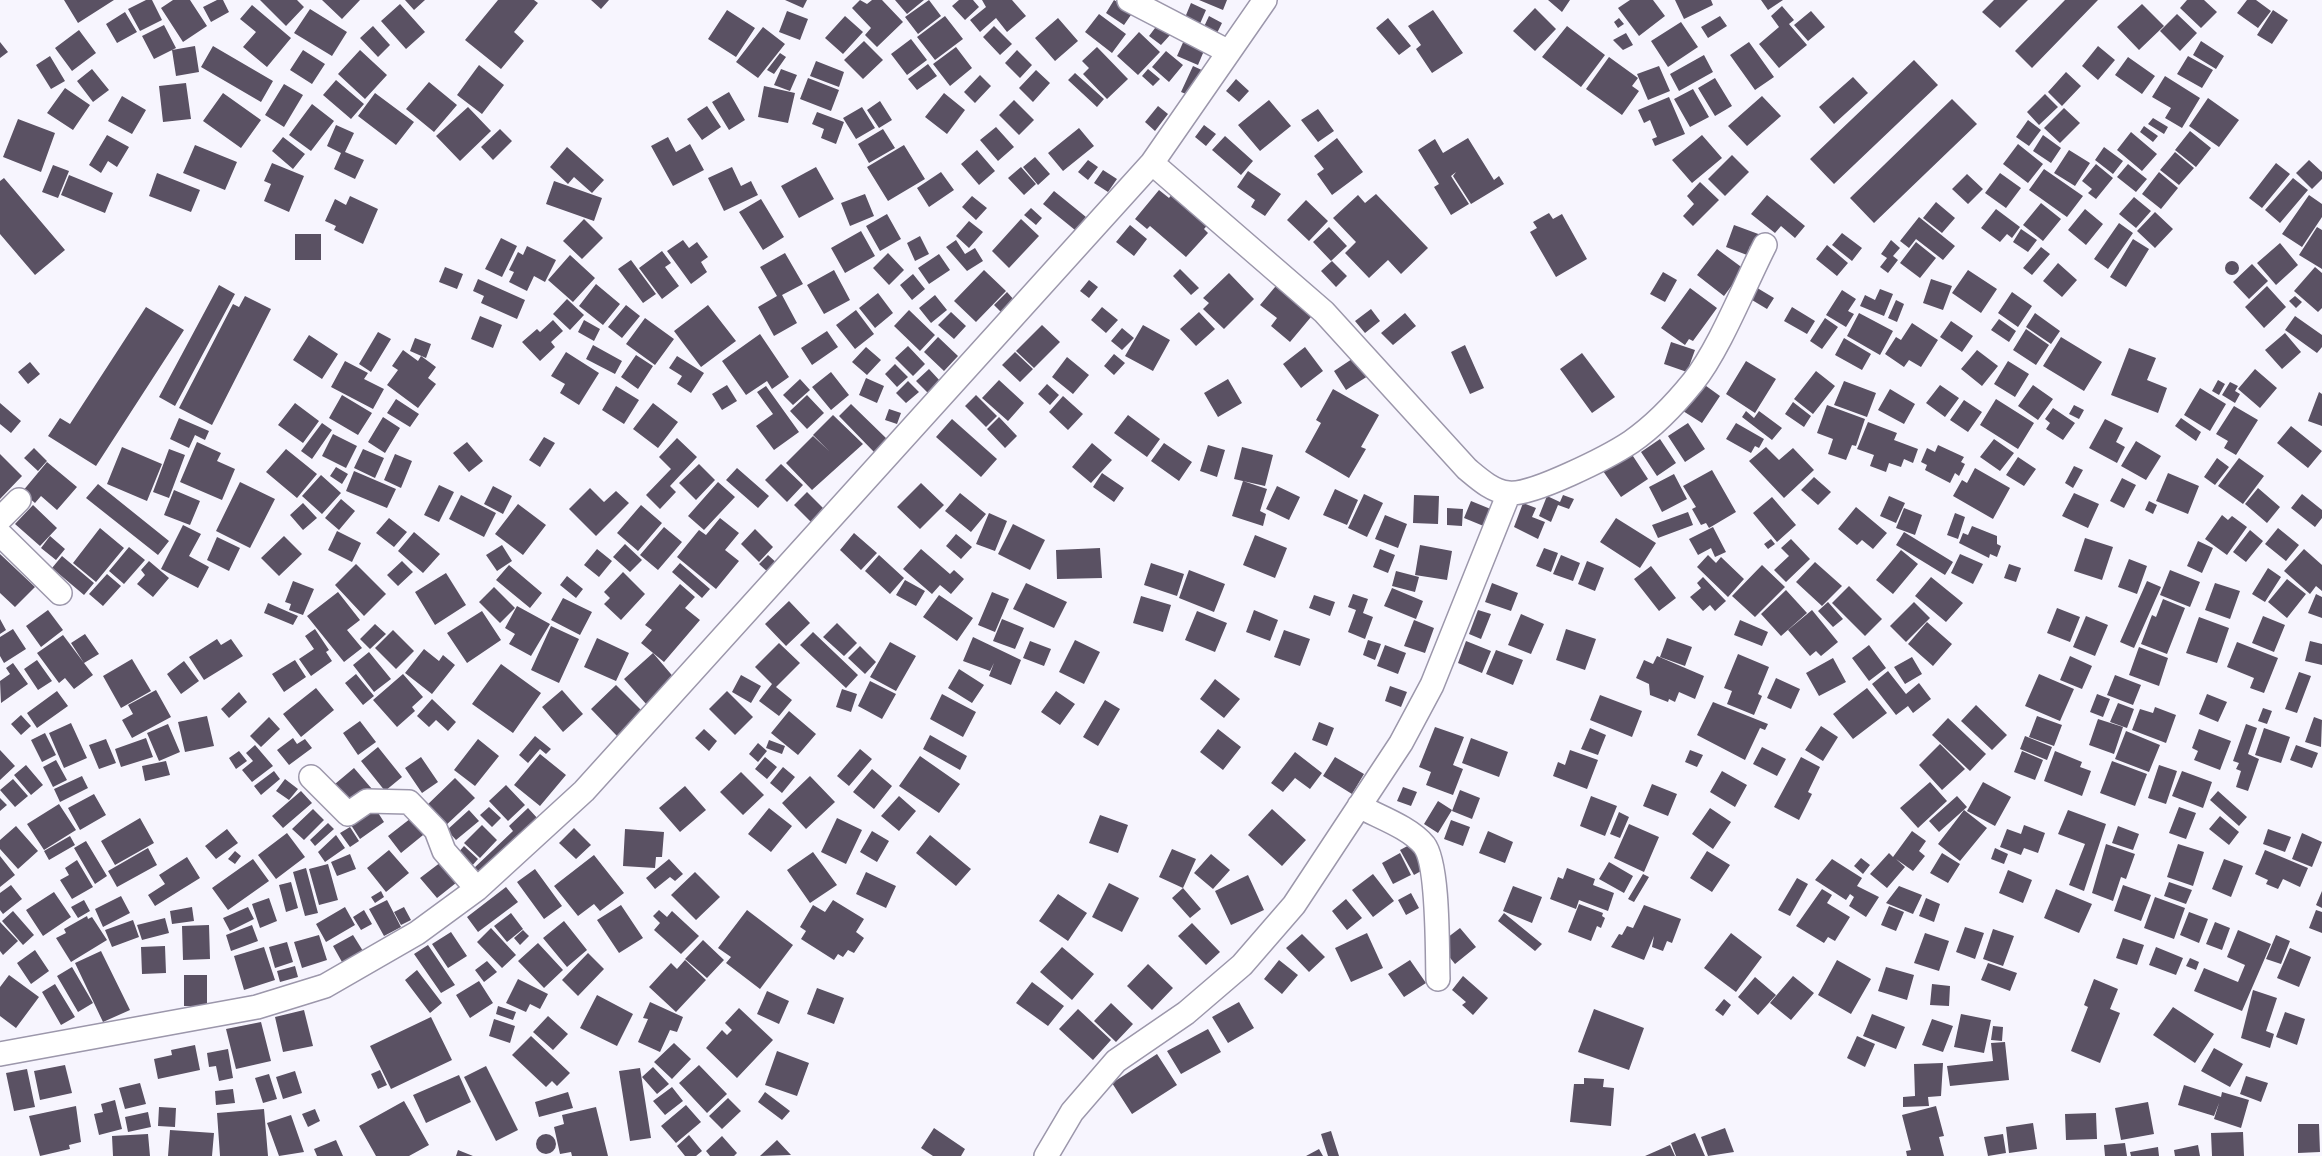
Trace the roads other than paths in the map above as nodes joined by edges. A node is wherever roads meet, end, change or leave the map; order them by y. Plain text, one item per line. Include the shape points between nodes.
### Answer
1 (1129, 0) edge
2 (1265, 0) edge
3 (1229, 52) junction
4 (1152, 163) junction
5 (1765, 245) dead end
6 (1509, 493) junction
7 (19, 500) dead end
8 (0, 519) edge
9 (0, 534) edge
10 (60, 593) dead end
11 (311, 777) dead end
12 (1359, 806) junction
13 (477, 889) junction
14 (1438, 979) dead end
15 (0, 1054) edge
16 (1046, 1156) edge

1 - 3 street
2 - 3 street
3 - 4 street
4 - 6 street via 1324,312 1467,469 1484,484
4 - 13 street via 584,791
5 - 6 street via 1694,380 1668,409 1632,441 1593,462 1537,487
6 - 12 street via 1432,685
7 - 8 street
9 - 10 street
11 - 13 street via 348,814 367,801 409,802 436,830 444,851
12 - 14 street via 1413,835 1425,847 1435,899
12 - 16 street via 1294,905 1242,965 1186,1013 1116,1061 1072,1112
13 - 15 street via 417,933 325,986 257,1007

